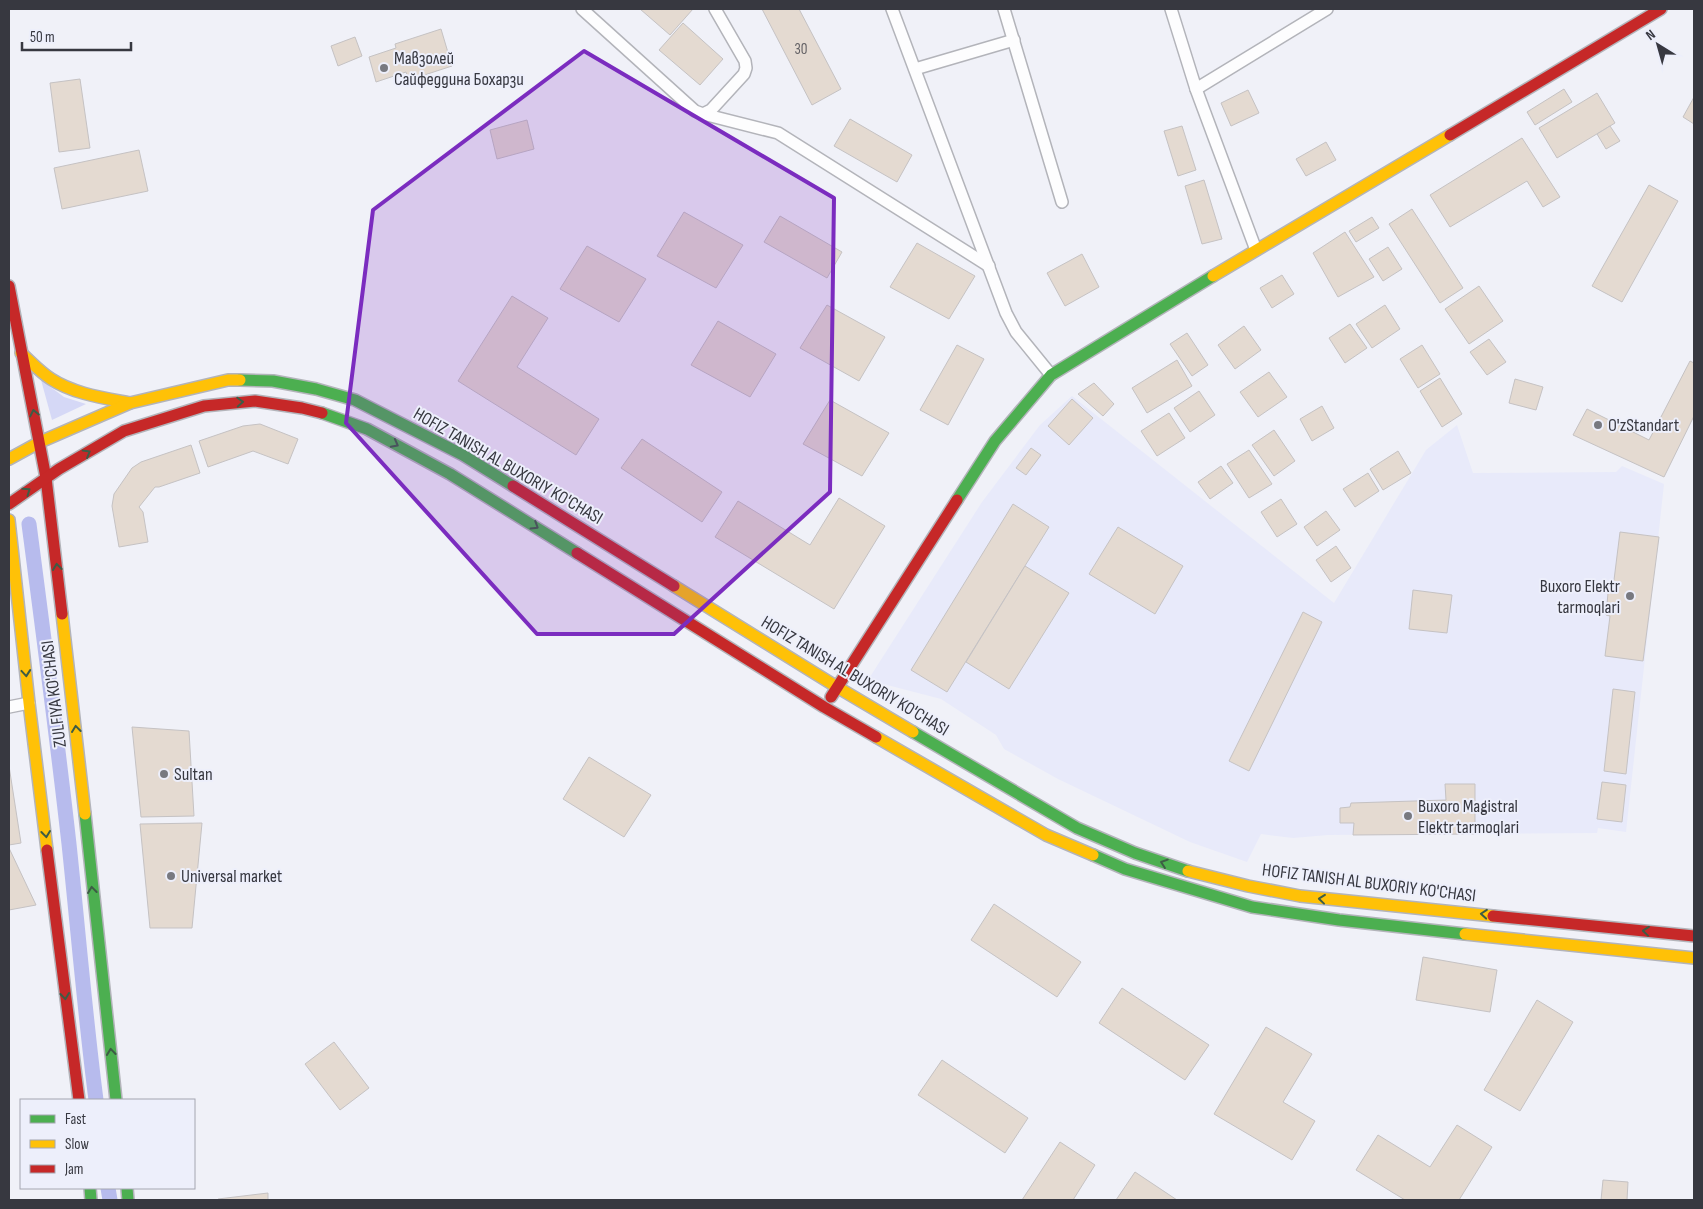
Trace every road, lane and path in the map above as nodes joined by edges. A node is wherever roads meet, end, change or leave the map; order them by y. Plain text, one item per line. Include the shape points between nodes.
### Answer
1 (582, 9) edge
2 (715, 9) edge
3 (892, 9) edge
4 (1004, 9) edge
5 (1171, 9) edge
6 (1327, 9) edge
7 (1661, 9) edge
8 (1014, 40) junction
9 (915, 69) junction
10 (1196, 88) junction
11 (703, 114) junction
12 (1062, 202) dead end
13 (1256, 250) junction
14 (989, 266) junction
15 (9, 286) edge
16 (21, 352) junction
17 (1050, 376) junction
18 (130, 403) junction
19 (40, 442) junction
20 (9, 459) edge
21 (46, 478) junction
22 (9, 504) edge
23 (9, 520) edge
24 (9, 622) edge
25 (23, 642) junction
26 (837, 688) junction
27 (29, 703) junction
28 (9, 707) edge
29 (824, 707) junction
30 (1694, 936) edge
31 (1694, 958) edge
32 (78, 1099) edge
33 (116, 1099) edge

1 - 11 street via 695,111
2 - 11 street via 746,68 711,110
3 - 9 street
4 - 8 street
5 - 10 street
6 - 10 street
7 - 13 main road
8 - 9 street
8 - 12 street
9 - 14 street
10 - 13 street
11 - 14 street via 778,133
13 - 17 main road
14 - 17 street via 1016,332
15 - 16 main road, ZULFIYA KO'CHASI
16 - 18 main road via 54,381 85,394
19 -> 16 main road, ZULFIYA KO'CHASI
17 - 26 main road via 996,441
18 - 19 main road, HOFIZ TANISH AL BUXORIY KO'CHASI
18 - 26 main road, HOFIZ TANISH AL BUXORIY KO'CHASI via 228,380 273,381 355,400 463,456
19 - 20 main road, HOFIZ TANISH AL BUXORIY KO'CHASI
19 - 21 main road, ZULFIYA KO'CHASI
22 -> 21 main road, HOFIZ TANISH AL BUXORIY KO'CHASI
21 -> 29 main road, HOFIZ TANISH AL BUXORIY KO'CHASI via 124,432 204,406 256,401 328,415 367,429 450,474
33 -> 21 main road, ZULFIYA KO'CHASI
23 - 25 main road, ZULFIYA KO'CHASI
24 - 25 main road
25 -> 27 main road, ZULFIYA KO'CHASI
26 - 29 main road
30 -> 26 main road, HOFIZ TANISH AL BUXORIY KO'CHASI via 1316,898 1195,873 1135,853 1077,828
27 - 28 street
27 -> 32 main road, ZULFIYA KO'CHASI
29 - 31 main road, HOFIZ TANISH AL BUXORIY KO'CHASI via 1046,835 1125,869 1234,901 1339,920

